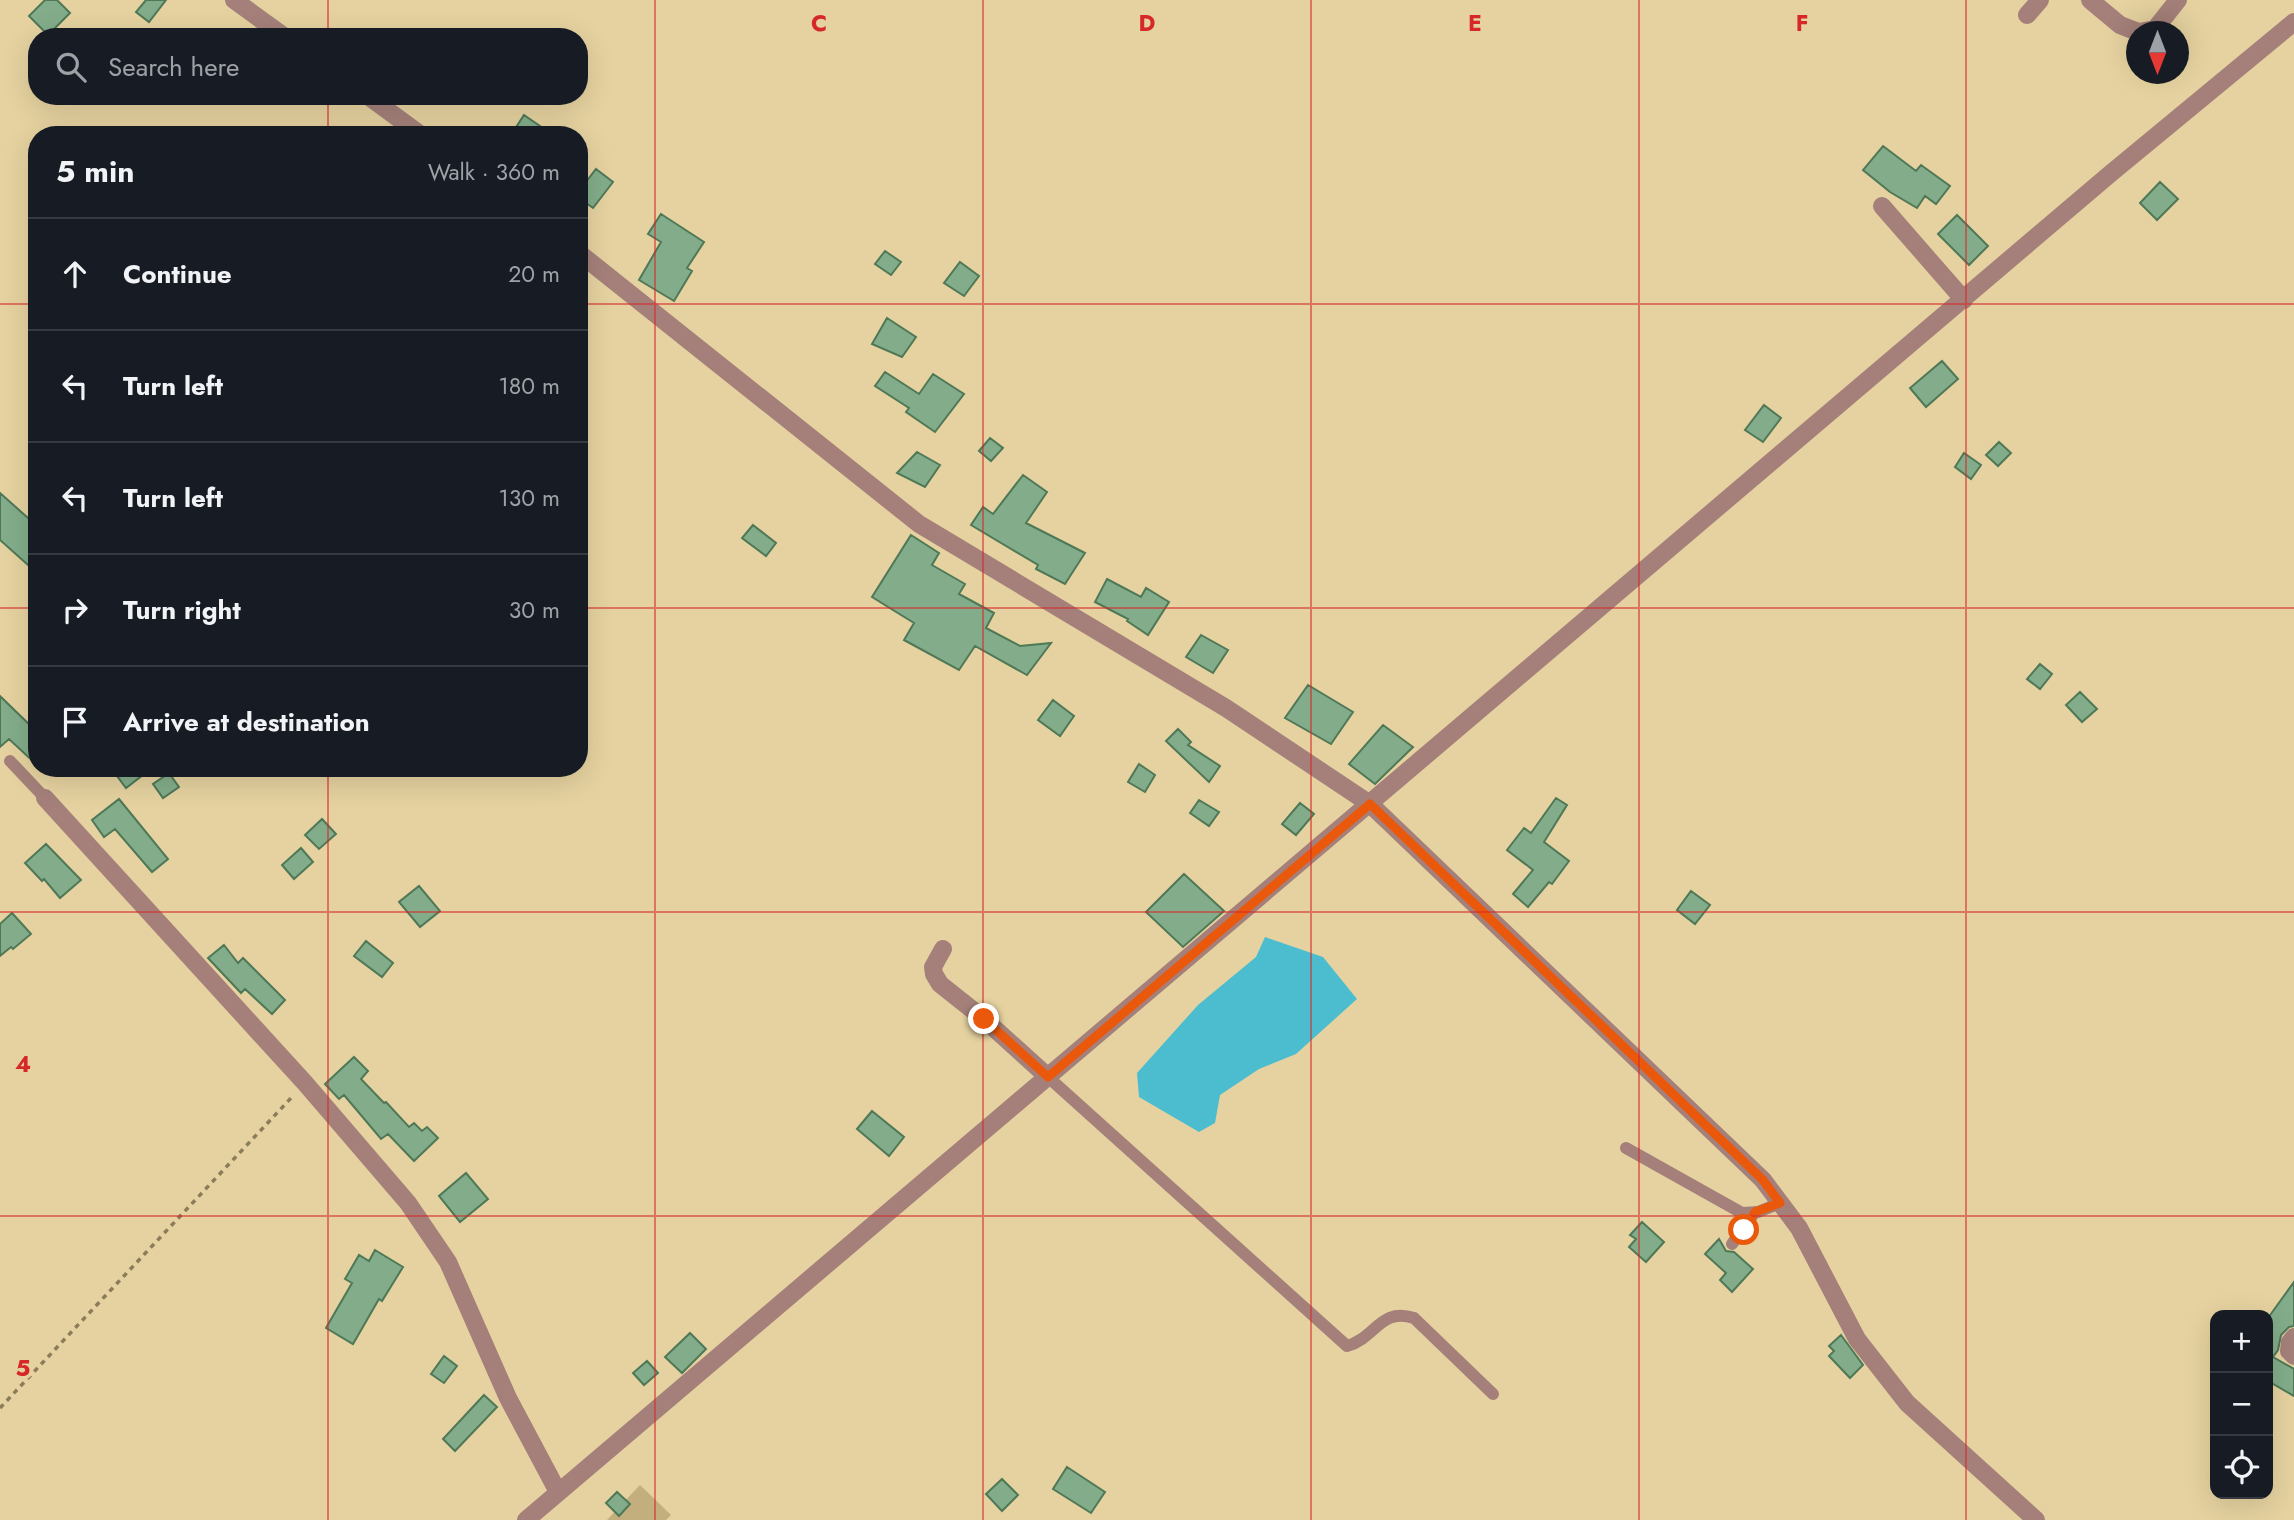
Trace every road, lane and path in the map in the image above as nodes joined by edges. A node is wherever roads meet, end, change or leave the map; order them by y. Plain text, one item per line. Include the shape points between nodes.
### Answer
1 (234, 0) edge
2 (2040, 0) edge
3 (2090, 0) edge
4 (2178, 0) edge
5 (2027, 15) dead end
6 (2161, 21) edge
7 (2294, 22) edge
8 (2126, 27) edge
9 (273, 28) edge
10 (380, 105) edge
11 (409, 126) edge
12 (1882, 206) dead end
13 (588, 261) edge
14 (1964, 300) junction
15 (10, 761) dead end
16 (45, 798) joint
17 (1370, 804) junction
18 (943, 949) dead end
19 (1048, 1077) junction
20 (305, 1083) junction
21 (1626, 1148) dead end
22 (1780, 1203) junction
23 (1755, 1212) junction
24 (1732, 1244) dead end
25 (2294, 1338) edge
26 (2294, 1356) edge
27 (1493, 1394) dead end
28 (0, 1408) edge
29 (558, 1492) junction
30 (526, 1520) edge
31 (2036, 1520) edge

1 - 9 street
2 - 5 street
3 - 8 street
4 - 6 street
7 - 14 street
10 - 11 street
12 - 14 street
13 - 17 street via 919,524 1226,708
14 - 17 street
15 - 16 lane
16 - 20 street
17 - 19 street
17 - 22 street via 1753,1170
18 - 19 street via 933,967 936,980
19 - 27 lane via 1347,1346 1361,1342 1385,1318 1401,1314 1414,1318
19 - 29 street
20 - 28 path
20 - 29 street via 408,1203 448,1262 508,1398
21 - 23 lane via 1742,1213
22 - 23 lane
22 - 31 street via 1799,1228 1857,1339 1907,1403
23 - 24 lane
25 - 26 street via 2290,1342
29 - 30 street

